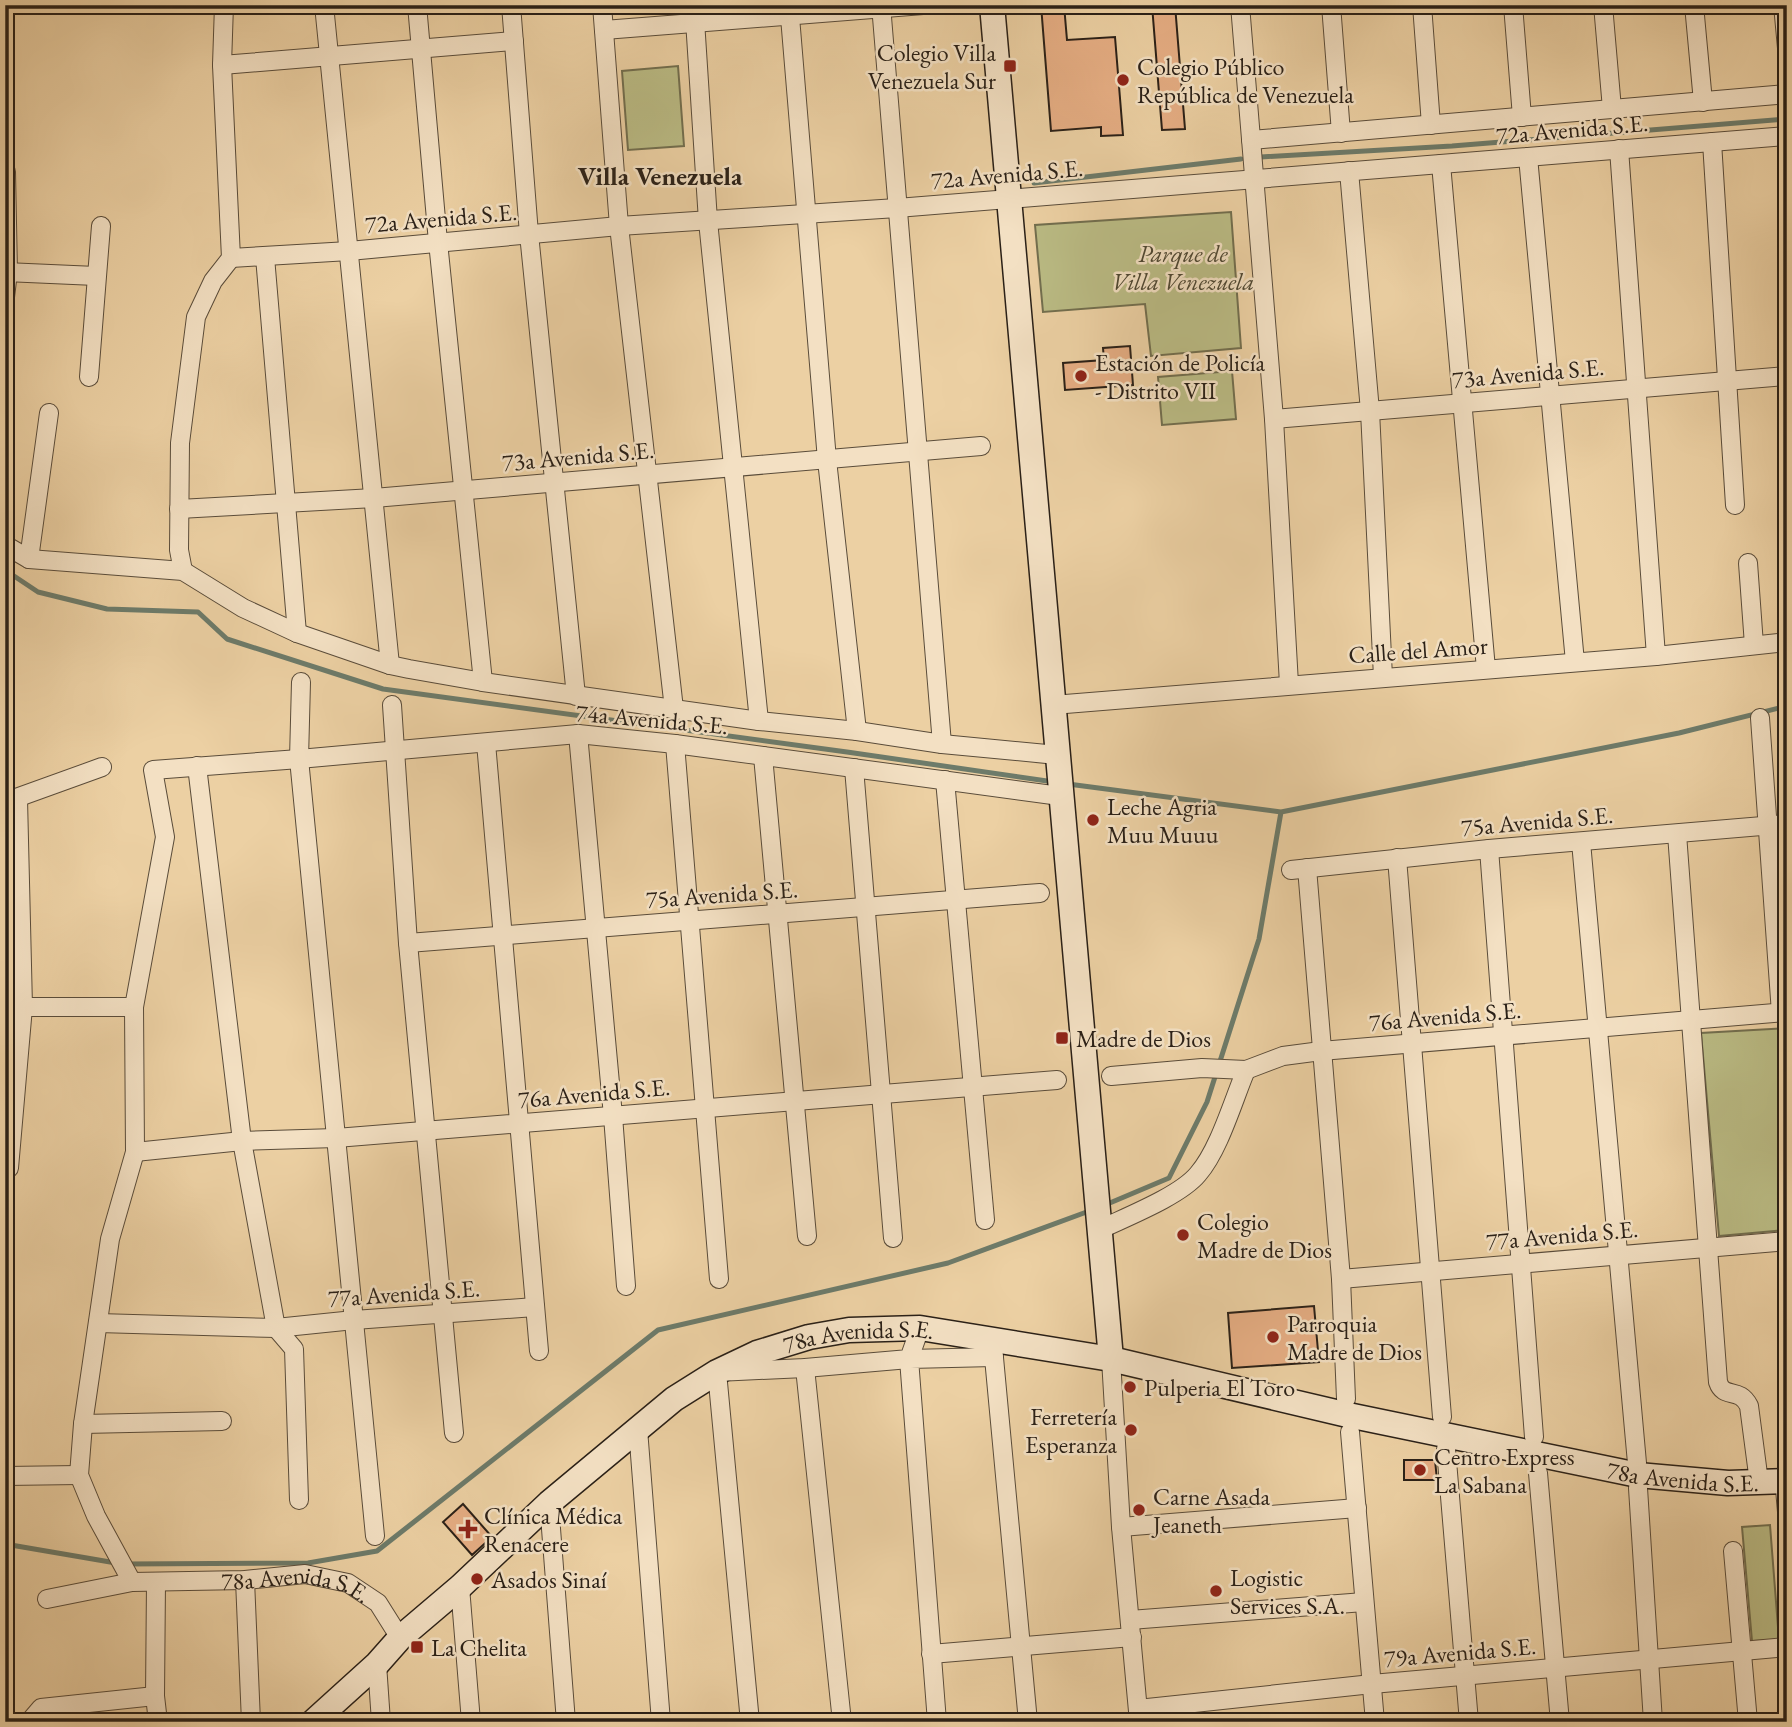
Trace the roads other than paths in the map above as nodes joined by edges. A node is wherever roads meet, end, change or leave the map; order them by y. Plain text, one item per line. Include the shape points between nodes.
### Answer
1 (224, 5) edge
2 (324, 5) edge
3 (417, 5) edge
4 (510, 5) edge
5 (602, 5) edge
6 (923, 5) edge
7 (992, 5) edge
8 (1240, 5) edge
9 (1331, 5) edge
10 (1422, 5) edge
11 (1513, 5) edge
12 (1603, 5) edge
13 (1694, 5) edge
14 (1783, 5) edge
15 (881, 7) edge
16 (790, 11) edge
17 (695, 14) edge
18 (604, 30) junction
19 (514, 41) junction
20 (421, 47) junction
21 (1787, 48) edge
22 (329, 56) junction
23 (222, 65) junction
24 (1787, 94) edge
25 (1703, 102) junction
26 (1612, 109) junction
27 (1522, 117) junction
28 (1431, 125) junction
29 (1341, 133) junction
30 (1787, 136) edge
31 (1251, 140) junction
32 (1712, 142) junction
33 (1619, 149) junction
34 (1528, 157) junction
35 (1441, 164) junction
36 (1349, 171) junction
37 (6, 172) edge
38 (1254, 178) junction
39 (1007, 198) junction
40 (897, 208) junction
41 (806, 214) junction
42 (708, 221) junction
43 (102, 226) dead end
44 (619, 226) junction
45 (529, 234) junction
46 (438, 242) junction
47 (349, 251) junction
48 (265, 257) junction
49 (231, 258) junction
50 (7, 272) edge
51 (96, 276) junction
52 (5, 297) edge
53 (1787, 376) edge
54 (89, 377) dead end
55 (1727, 381) junction
56 (1637, 388) junction
57 (1550, 396) junction
58 (1463, 403) junction
59 (1370, 411) junction
60 (49, 412) dead end
61 (1274, 419) junction
62 (981, 446) dead end
63 (917, 452) junction
64 (827, 460) junction
65 (734, 467) junction
66 (647, 475) junction
67 (554, 483) junction
68 (463, 491) junction
69 (374, 498) junction
70 (285, 504) junction
71 (1735, 505) dead end
72 (179, 509) junction
73 (5, 545) edge
74 (29, 559) junction
75 (1748, 563) dead end
76 (183, 571) junction
77 (297, 633) junction
78 (1787, 642) edge
79 (1754, 645) junction
80 (1656, 656) junction
81 (1574, 662) junction
82 (390, 665) junction
83 (1486, 669) junction
84 (1383, 677) junction
85 (302, 682) dead end
86 (483, 682) junction
87 (1289, 684) junction
88 (576, 696) junction
89 (392, 705) dead end
90 (1053, 705) junction
91 (674, 709) junction
92 (1760, 719) dead end
93 (760, 721) junction
94 (857, 731) junction
95 (578, 734) junction
96 (486, 743) junction
97 (675, 744) junction
98 (942, 744) junction
99 (396, 749) junction
100 (763, 755) junction
101 (1057, 755) junction
102 (299, 759) junction
103 (197, 766) junction
104 (102, 767) dead end
105 (854, 768) junction
106 (945, 780) junction
107 (1060, 796) junction
108 (12, 801) edge
109 (1787, 824) edge
110 (1768, 826) junction
111 (1677, 834) junction
112 (1581, 842) junction
113 (1489, 849) junction
114 (1397, 858) junction
115 (1040, 893) dead end
116 (956, 900) junction
117 (865, 908) junction
118 (778, 914) junction
119 (690, 920) junction
120 (595, 929) junction
121 (503, 936) junction
122 (408, 943) junction
123 (134, 1007) junction
124 (14, 1008) edge
125 (1784, 1012) edge
126 (1692, 1020) junction
127 (1598, 1028) junction
128 (1502, 1036) junction
129 (1411, 1044) junction
130 (1321, 1051) junction
131 (1246, 1070) junction
132 (1111, 1076) dead end
133 (1057, 1080) dead end
134 (973, 1086) junction
135 (881, 1094) junction
136 (795, 1101) junction
137 (705, 1108) junction
138 (613, 1116) junction
139 (519, 1123) junction
140 (426, 1131) junction
141 (336, 1138) junction
142 (242, 1141) junction
143 (135, 1152) junction
144 (9, 1168) dead end
145 (1097, 1214) junction
146 (985, 1220) dead end
147 (807, 1236) dead end
148 (893, 1238) dead end
149 (1787, 1241) edge
150 (1708, 1248) junction
151 (1618, 1255) junction
152 (1520, 1264) junction
153 (1430, 1271) junction
154 (719, 1279) dead end
155 (1341, 1279) junction
156 (626, 1286) dead end
157 (535, 1307) junction
158 (443, 1314) junction
159 (354, 1320) junction
160 (97, 1323) junction
161 (276, 1328) junction
162 (920, 1328) junction
163 (994, 1348) junction
164 (539, 1351) dead end
165 (909, 1359) junction
166 (1111, 1359) junction
167 (805, 1368) junction
168 (717, 1372) junction
169 (1346, 1399) dead end
170 (1443, 1417) dead end
171 (222, 1421) dead end
172 (83, 1424) junction
173 (638, 1429) junction
174 (1350, 1432) dead end
175 (454, 1433) dead end
176 (1534, 1437) dead end
177 (1446, 1449) dead end
178 (1637, 1463) dead end
179 (1538, 1473) dead end
180 (79, 1475) junction
181 (5, 1476) edge
182 (1775, 1482) edge
183 (1638, 1488) dead end
184 (299, 1500) dead end
185 (549, 1503) junction
186 (1357, 1508) junction
187 (1121, 1527) junction
188 (375, 1536) dead end
189 (1733, 1551) dead end
190 (1787, 1564) edge
191 (245, 1580) junction
192 (132, 1582) junction
193 (156, 1582) junction
194 (460, 1587) junction
195 (47, 1599) dead end
196 (1364, 1602) junction
197 (1131, 1629) junction
198 (400, 1638) junction
199 (1021, 1647) junction
200 (1787, 1647) edge
201 (1741, 1651) junction
202 (931, 1654) junction
203 (1649, 1659) junction
204 (377, 1664) junction
205 (1556, 1668) junction
206 (1465, 1675) junction
207 (1372, 1684) junction
208 (155, 1696) junction
209 (1139, 1716) edge
210 (29, 1722) edge
211 (158, 1722) edge
212 (251, 1722) edge
213 (313, 1722) edge
214 (381, 1722) edge
215 (471, 1722) edge
216 (566, 1722) edge
217 (661, 1722) edge
218 (750, 1722) edge
219 (842, 1722) edge
220 (937, 1722) edge
221 (1028, 1722) edge
222 (1375, 1722) edge
223 (1469, 1722) edge
224 (1560, 1722) edge
225 (1653, 1722) edge
226 (1748, 1722) edge

1 - 23 street
2 - 22 street
3 - 20 street
4 - 19 street
5 - 18 street
6 - 15 street
7 - 39 street
8 - 31 street
9 - 29 street
10 - 28 street
11 - 27 street
12 - 26 street
13 - 25 street
14 - 21 street
15 - 16 street
15 - 40 street
16 - 17 street
16 - 41 street
17 - 18 street
17 - 42 street
18 - 44 street
19 - 20 street
19 - 45 street
20 - 22 street
20 - 46 street
22 - 23 street
22 - 47 street
23 - 49 street
24 - 25 street, 72a Avenida S.E.
25 - 26 street, 72a Avenida S.E.
26 - 27 street, 72a Avenida S.E.
27 - 28 street, 72a Avenida S.E.
28 - 29 street, 72a Avenida S.E.
29 - 31 street, 72a Avenida S.E.
30 - 32 street, 72a Avenida S.E.
31 - 38 street
32 - 33 street, 72a Avenida S.E.
32 - 55 street
33 - 34 street, 72a Avenida S.E.
33 - 56 street
34 - 35 street, 72a Avenida S.E.
34 - 57 street
35 - 36 street, 72a Avenida S.E.
35 - 58 street
36 - 38 street, 72a Avenida S.E.
36 - 59 street
37 - 50 street
38 - 39 street, 72a Avenida S.E.
38 - 61 street
39 - 40 street, 72a Avenida S.E.
39 - 90 street
40 - 41 street, 72a Avenida S.E.
40 - 63 street
41 - 42 street, 72a Avenida S.E.
41 - 64 street
42 - 44 street, 72a Avenida S.E.
42 - 65 street
43 - 51 street
44 - 45 street, 72a Avenida S.E.
44 - 66 street
45 - 46 street, 72a Avenida S.E.
45 - 67 street
46 - 47 street, 72a Avenida S.E.
46 - 68 street
47 - 48 street, 72a Avenida S.E.
47 - 69 street
48 - 49 street, 72a Avenida S.E.
48 - 70 street
49 - 72 street via 196,317 180,443
50 - 51 street
50 - 52 street
51 - 54 street
53 - 55 street, 73a Avenida S.E.
55 - 56 street, 73a Avenida S.E.
55 - 71 street
56 - 57 street, 73a Avenida S.E.
56 - 80 street
57 - 58 street, 73a Avenida S.E.
57 - 81 street
58 - 59 street, 73a Avenida S.E.
58 - 83 street
59 - 61 street, 73a Avenida S.E.
59 - 84 street
60 - 74 street
61 - 87 street
62 - 63 street, 73a Avenida S.E.
63 - 64 street, 73a Avenida S.E.
63 - 98 street
64 - 65 street, 73a Avenida S.E.
64 - 94 street
65 - 66 street, 73a Avenida S.E.
65 - 93 street
66 - 67 street, 73a Avenida S.E.
66 - 91 street
67 - 68 street, 73a Avenida S.E.
67 - 88 street
68 - 69 street, 73a Avenida S.E.
68 - 86 street
69 - 70 street, 73a Avenida S.E.
69 - 82 street
70 - 72 street, 73a Avenida S.E.
70 - 77 street
72 - 76 street
73 - 74 street
74 - 76 street
75 - 79 street
76 - 77 street, 74a Avenida S.E. via 243,608
77 - 82 street, 74a Avenida S.E.
78 - 79 street, Calle del Amor
79 - 80 street, Calle del Amor
80 - 81 street, Calle del Amor
81 - 83 street, Calle del Amor
82 - 86 street, 74a Avenida S.E.
83 - 84 street, Calle del Amor
84 - 87 street, Calle del Amor
85 - 102 street
86 - 88 street, 74a Avenida S.E.
87 - 90 street, Calle del Amor
88 - 91 street, 74a Avenida S.E.
89 - 99 street
90 - 101 street
91 - 93 street, 74a Avenida S.E.
92 - 110 street
93 - 94 street, 74a Avenida S.E.
94 - 98 street, 74a Avenida S.E.
95 - 96 street, 74a Avenida S.E.
95 - 97 street, 74a Avenida S.E.
95 - 120 street
96 - 99 street, 74a Avenida S.E.
96 - 121 street
97 - 100 street, 74a Avenida S.E.
97 - 119 street
98 - 101 street, 74a Avenida S.E.
99 - 102 street, 74a Avenida S.E.
99 - 122 street
100 - 105 street, 74a Avenida S.E.
100 - 118 street
101 - 107 street
102 - 103 street, 74a Avenida S.E.
102 - 141 street
103 - 123 street, 74a Avenida S.E. via 153,770 165,837
103 - 142 street
104 - 108 street
105 - 106 street, 74a Avenida S.E.
105 - 117 street
106 - 107 street, 74a Avenida S.E.
106 - 116 street
107 - 145 street
108 - 124 street
109 - 110 street, 75a Avenida S.E.
110 - 111 street, 75a Avenida S.E.
110 - 125 street
111 - 112 street, 75a Avenida S.E.
111 - 126 street
112 - 113 street, 75a Avenida S.E.
112 - 127 street
113 - 114 street, 75a Avenida S.E.
113 - 128 street
114 - 129 street
114 - 130 street, 75a Avenida S.E. via 1299,869
115 - 116 street, 75a Avenida S.E.
116 - 117 street, 75a Avenida S.E.
116 - 134 street
117 - 118 street, 75a Avenida S.E.
117 - 135 street
118 - 119 street, 75a Avenida S.E.
118 - 136 street
119 - 120 street, 75a Avenida S.E.
119 - 137 street
120 - 121 street, 75a Avenida S.E.
120 - 138 street
121 - 122 street, 75a Avenida S.E.
121 - 139 street
122 - 140 street
123 - 124 street
123 - 143 street
124 - 144 street
125 - 126 street, 76a Avenida S.E.
126 - 127 street, 76a Avenida S.E.
126 - 150 street
127 - 128 street, 76a Avenida S.E.
127 - 151 street
128 - 129 street, 76a Avenida S.E.
128 - 152 street
129 - 130 street, 76a Avenida S.E.
129 - 153 street
130 - 131 street, 76a Avenida S.E. via 1283,1056
130 - 155 street
131 - 132 street, 76a Avenida S.E. via 1224,1067
131 - 145 street via 1198,1175 1182,1188
133 - 134 street, 76a Avenida S.E.
134 - 135 street, 76a Avenida S.E.
134 - 146 street
135 - 136 street, 76a Avenida S.E.
135 - 148 street
136 - 137 street, 76a Avenida S.E.
136 - 147 street
137 - 138 street, 76a Avenida S.E.
137 - 154 street
138 - 139 street, 76a Avenida S.E.
138 - 156 street
139 - 140 street, 76a Avenida S.E.
139 - 157 street
140 - 141 street, 76a Avenida S.E.
140 - 158 street
141 - 142 street, 76a Avenida S.E.
141 - 159 street
142 - 143 street, 76a Avenida S.E.
142 - 161 street
143 - 160 street via 110,1239
145 - 166 street
149 - 150 street, 77a Avenida S.E.
150 - 151 street, 77a Avenida S.E.
150 - 182 street via 1720,1389 1745,1398
151 - 152 street, 77a Avenida S.E.
151 - 178 street
152 - 153 street, 77a Avenida S.E.
152 - 176 street
153 - 155 street, 77a Avenida S.E.
153 - 170 street
155 - 169 street
157 - 158 street, 77a Avenida S.E.
157 - 164 street
158 - 159 street, 77a Avenida S.E.
158 - 175 street
159 - 161 street, 77a Avenida S.E.
159 - 188 street
160 - 161 street, 77a Avenida S.E.
160 - 172 street
161 - 184 street via 294,1349
162 - 163 street, 78a Avenida S.E.
162 - 165 street
162 - 168 street, 78a Avenida S.E. via 849,1329 809,1337 757,1353
163 - 165 street
163 - 166 street, 78a Avenida S.E.
163 - 199 street
165 - 167 street
165 - 202 street
166 - 182 street, 78a Avenida S.E. via 1348,1415 1637,1475 1696,1482
166 - 187 street
167 - 168 street
167 - 219 street
168 - 173 street, 78a Avenida S.E.
168 - 218 street
171 - 172 street
172 - 180 street
173 - 185 street, 78a Avenida S.E.
173 - 217 street
174 - 186 street
177 - 206 street
179 - 205 street
180 - 181 street
180 - 192 street
182 - 190 lane
183 - 203 street
185 - 194 street, 78a Avenida S.E.
185 - 216 street
186 - 187 street
186 - 196 street
187 - 197 street
189 - 201 street
191 - 193 street, 78a Avenida S.E.
191 - 198 street, 78a Avenida S.E. via 305,1574 348,1583 377,1603
191 - 212 street
192 - 193 street, 78a Avenida S.E.
192 - 195 street, 78a Avenida S.E.
193 - 208 street
194 - 198 street, 78a Avenida S.E.
194 - 215 street
196 - 197 street
196 - 207 street
197 - 199 street
197 - 209 street
198 - 204 street
199 - 202 street
199 - 221 street
200 - 201 street, 79a Avenida S.E.
201 - 203 street, 79a Avenida S.E.
201 - 226 street
202 - 220 street
203 - 205 street, 79a Avenida S.E.
203 - 225 street
204 - 213 street
204 - 214 street
205 - 206 street, 79a Avenida S.E.
205 - 224 street
206 - 207 street, 79a Avenida S.E.
206 - 223 street
207 - 209 street, 79a Avenida S.E.
207 - 222 street
208 - 210 street via 41,1708
208 - 211 street

